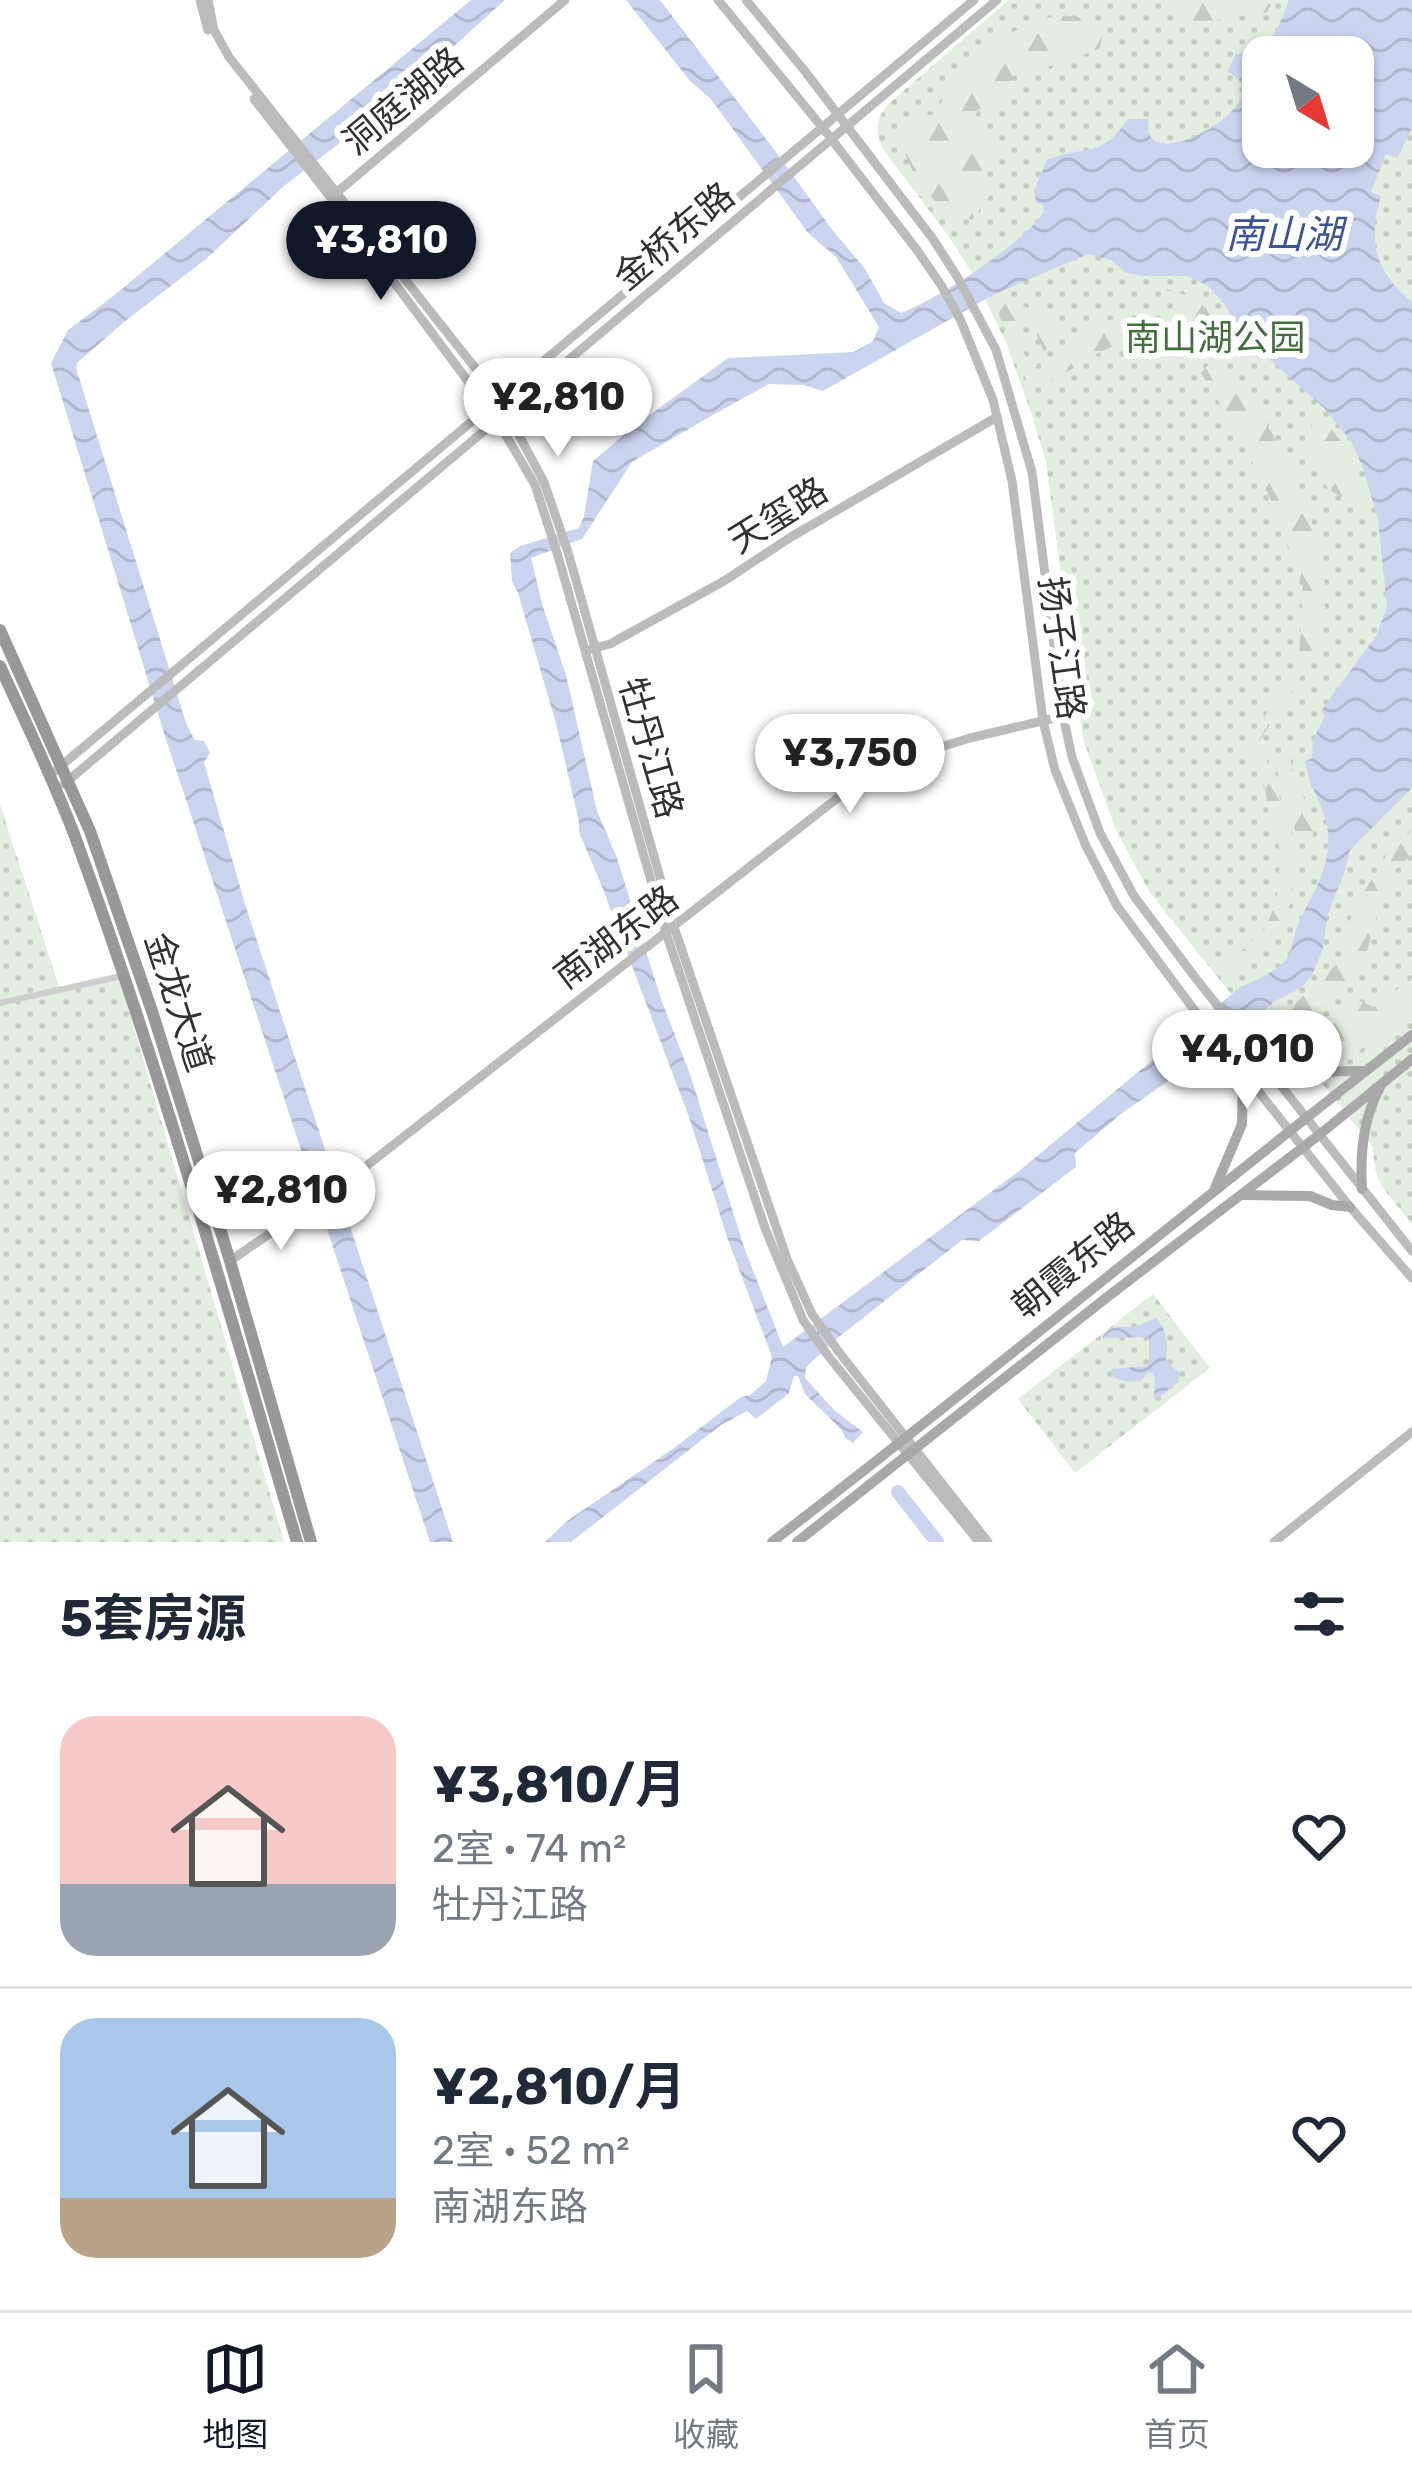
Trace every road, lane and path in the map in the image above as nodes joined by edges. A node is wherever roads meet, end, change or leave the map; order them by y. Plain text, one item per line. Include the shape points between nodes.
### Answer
1 (204, 0) edge
2 (565, 0) edge
3 (718, 0) edge
4 (746, 0) edge
5 (974, 0) edge
6 (997, 0) edge
7 (837, 115) junction
8 (846, 127) junction
9 (822, 128) junction
10 (832, 140) junction
11 (333, 196) junction
12 (499, 398) junction
13 (487, 407) junction
14 (507, 412) junction
15 (997, 417) junction
16 (497, 420) junction
17 (555, 530) junction
18 (0, 630) edge
19 (589, 649) junction
20 (0, 665) edge
21 (1064, 716) junction
22 (1043, 721) junction
23 (62, 765) junction
24 (49, 776) junction
25 (68, 781) junction
26 (55, 790) junction
27 (670, 930) junction
28 (122, 976) junction
29 (0, 1003) edge
30 (1412, 1035) edge
31 (1253, 1051) junction
32 (1412, 1059) edge
33 (1367, 1070) junction
34 (1243, 1071) junction
35 (1383, 1083) junction
36 (1305, 1118) junction
37 (1290, 1129) junction
38 (1319, 1136) junction
39 (1304, 1146) junction
40 (1362, 1189) junction
41 (1214, 1191) junction
42 (1241, 1195) junction
43 (1350, 1207) junction
44 (1412, 1251) edge
45 (230, 1261) junction
46 (1412, 1278) edge
47 (1412, 1432) edge
48 (908, 1446) junction
49 (297, 1542) edge
50 (310, 1542) edge
51 (772, 1542) edge
52 (797, 1542) edge
53 (979, 1542) edge
54 (988, 1542) edge
55 (1274, 1542) edge

1 - 11 street, 牡丹江路 via 229,57
2 - 11 street, 洞庭湖路
3 - 9 street, 扬子江路
4 - 7 street, 扬子江路
5 - 7 street, 金桥东路
6 - 8 street, 金桥东路
7 - 8 street, 扬子江路
7 - 9 street, 金桥东路
8 - 10 street, 金桥东路
8 - 21 street, 扬子江路 via 932,239 996,350 1032,472
9 - 10 street, 扬子江路
9 - 12 street, 金桥东路
10 - 14 street, 金桥东路
10 - 15 street, 扬子江路 via 941,285
11 - 12 street, 牡丹江路
11 - 13 street, 牡丹江路
12 - 13 street, 金桥东路
12 - 14 street, 牡丹江路
13 - 16 street, 牡丹江路
13 - 23 street, 金桥东路
14 - 16 street, 金桥东路
14 - 17 street, 牡丹江路 via 544,482
15 - 19 street, 天玺路 via 724,581
15 - 22 street, 扬子江路
16 - 17 street, 牡丹江路
16 - 25 street, 金桥东路
17 - 19 street, 牡丹江路
18 - 23 highway, 金龙大道
19 - 27 street, 牡丹江路
20 - 24 highway, 金龙大道
21 - 22 street, 南湖东路
21 - 31 street, 扬子江路 via 1100,833 1134,896
22 - 27 street, 南湖东路 via 892,762
22 - 34 street, 扬子江路 via 1068,808 1117,906
23 - 24 street, 金桥东路
23 - 25 highway, 金龙大道
24 - 26 highway, 金龙大道
25 - 26 street, 金桥东路
25 - 45 highway, 金龙大道 via 153,1014
26 - 28 highway, 金龙大道
27 - 45 street, 南湖东路 via 346,1182
27 - 48 street, 牡丹江路 via 808,1317
28 - 29 street
28 - 49 highway, 金龙大道
30 - 33 main road, 朝霞东路
31 - 33 main road via 1301,1072
31 - 36 street, 扬子江路
32 - 35 main road, 朝霞东路
33 - 36 main road, 朝霞东路
34 - 37 street, 扬子江路
34 - 41 main road via 1241,1124
35 - 38 main road, 朝霞东路
35 - 40 main road via 1361,1148
36 - 37 main road, 朝霞东路
36 - 38 street, 扬子江路
37 - 39 street, 扬子江路
37 - 41 main road, 朝霞东路
38 - 39 main road, 朝霞东路
38 - 40 street, 扬子江路
39 - 42 main road, 朝霞东路
39 - 43 street, 扬子江路
40 - 44 street, 扬子江路
41 - 48 main road, 朝霞东路
42 - 43 main road via 1310,1196
42 - 48 main road, 朝霞东路
43 - 46 street, 扬子江路
45 - 50 highway, 金龙大道
47 - 55 street
48 - 51 main road, 朝霞东路
48 - 52 main road, 朝霞东路
48 - 53 street, 牡丹江路
48 - 54 street, 牡丹江路

